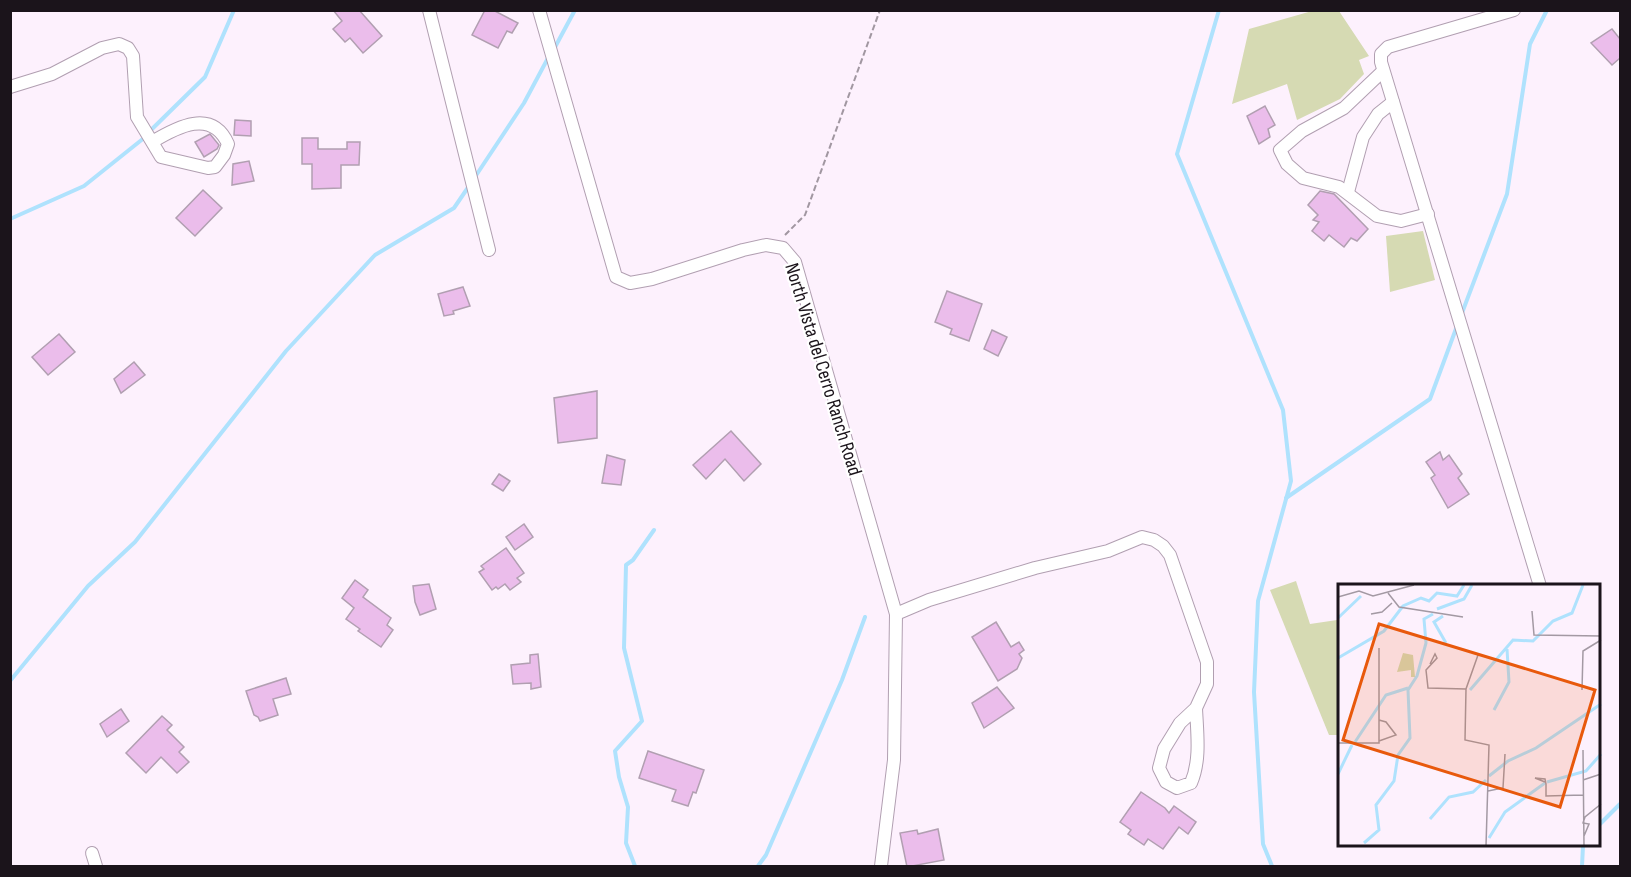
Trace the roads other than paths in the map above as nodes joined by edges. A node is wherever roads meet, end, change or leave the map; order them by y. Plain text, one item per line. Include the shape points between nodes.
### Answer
1 (429, 10) edge
2 (539, 10) edge
3 (1514, 10) edge
4 (1383, 71) junction
5 (10, 87) edge
6 (1393, 102) junction
7 (152, 142) junction
8 (1347, 192) junction
9 (1428, 214) junction
10 (489, 250) dead end
11 (1539, 584) edge
12 (896, 614) junction
13 (1196, 708) junction
14 (92, 853) dead end
15 (96, 867) edge
16 (881, 867) edge

1 - 10 street
2 - 12 street, North Vista del Cerro Ranch Road via 616,277 630,283 652,279 766,245 783,248 795,262
3 - 4 street via 1388,47 1381,54
4 - 6 street
4 - 8 street via 1344,108 1302,131 1280,150 1287,164 1303,178
5 - 7 street via 52,74 102,48 119,44 133,56 136,117
6 - 8 street via 1378,114 1363,137
6 - 9 street
7 - 7 street via 161,157 208,168 215,167 228,144 224,133 207,123 173,130
8 - 9 street via 1377,216 1401,221
9 - 11 street
12 - 13 street via 929,600 1062,560 1090,556 1142,537 1155,540 1170,555 1207,662 1207,684
12 - 16 street, North Vista del Cerro Ranch Road via 894,760
13 - 13 street via 1180,723 1164,749 1159,768 1167,782 1177,788 1191,783 1196,772
14 - 15 street

